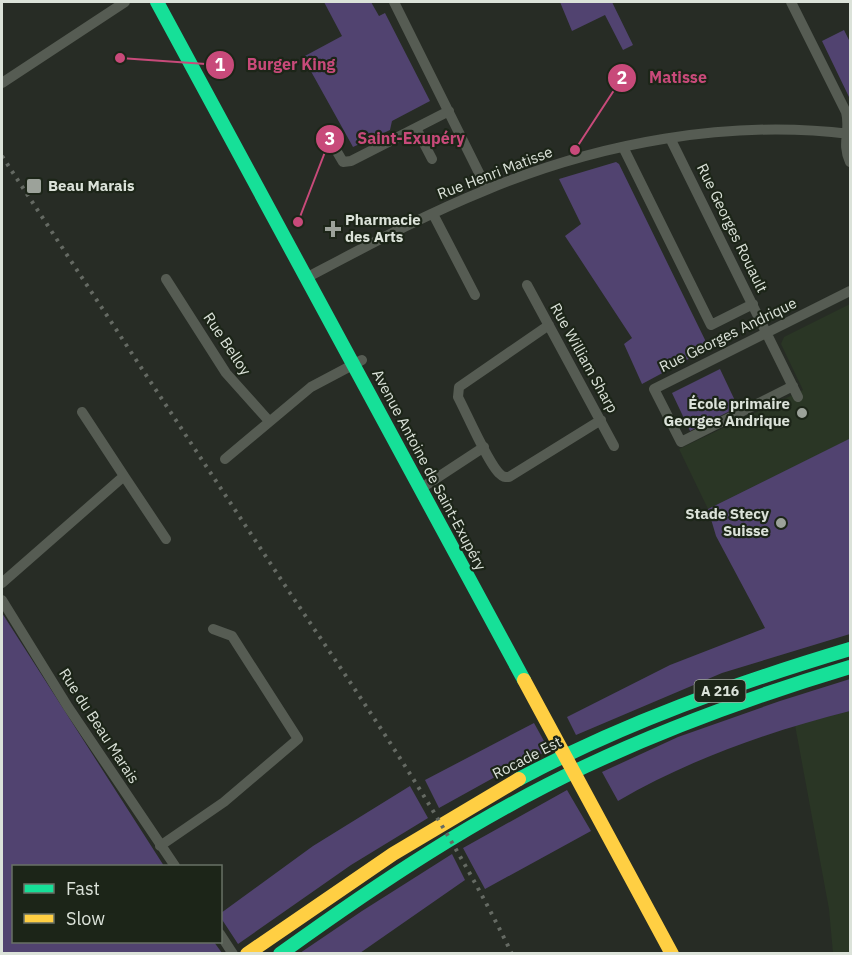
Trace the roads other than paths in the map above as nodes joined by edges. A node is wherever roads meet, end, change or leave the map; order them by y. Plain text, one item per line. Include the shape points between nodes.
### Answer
1 (125, 2) edge
2 (157, 2) edge
3 (168, 2) edge
4 (394, 2) edge
5 (791, 2) edge
6 (2, 83) edge
7 (449, 111) junction
8 (416, 128) junction
9 (326, 133) dead end
10 (848, 133) edge
11 (670, 138) junction
12 (623, 147) junction
13 (432, 159) dead end
14 (850, 162) edge
15 (487, 189) junction
16 (433, 214) junction
17 (311, 275) junction
18 (166, 279) dead end
19 (527, 285) dead end
20 (850, 291) edge
21 (475, 295) dead end
22 (753, 304) junction
23 (549, 325) junction
24 (767, 333) junction
25 (358, 363) junction
26 (793, 386) junction
27 (798, 397) dead end
28 (82, 412) dead end
29 (601, 420) junction
30 (269, 421) junction
31 (614, 446) dead end
32 (484, 447) junction
33 (225, 459) dead end
34 (124, 476) junction
35 (425, 486) junction
36 (166, 539) dead end
37 (2, 582) edge
38 (2, 600) edge
39 (213, 629) dead end
40 (850, 649) edge
41 (850, 667) edge
42 (160, 846) junction
43 (174, 865) edge
44 (222, 937) edge
45 (233, 954) edge
46 (247, 954) edge
47 (280, 954) edge
48 (672, 954) edge
49 (684, 954) edge

1 - 6 street
2 - 17 main road, Avenue Antoine de Saint-Exupéry
3 - 17 main road, Avenue Antoine de Saint-Exupéry
4 - 7 street
5 - 10 street via 846,112
7 - 8 street
7 - 15 street
8 - 9 street via 343,162
8 - 13 street
10 - 11 street, Rue Henri Matisse via 732,131
10 - 14 street via 845,147
11 - 12 street, Rue Henri Matisse
11 - 22 street, Rue Georges Rouault
12 - 15 street, Rue Henri Matisse via 549,166
12 - 22 street, Rue Georges Andrique via 711,325
15 - 16 street, Rue Henri Matisse
16 - 17 street, Rue Henri Matisse
16 - 21 street
17 - 25 main road, Avenue Antoine de Saint-Exupéry
18 - 30 street, Rue Belloy via 226,373
19 - 23 street, Rue William Sharp
20 - 24 street, Rue Georges Andrique
22 - 24 street, Rue Georges Rouault
23 - 29 street, Rue William Sharp
23 - 32 street via 459,387 458,397
24 - 26 street, Rue Georges Rouault
24 - 26 street, Rue Georges Andrique via 654,389 681,442
25 - 30 street via 311,387
25 - 35 main road, Avenue Antoine de Saint-Exupéry
26 - 27 street, Rue Georges Rouault
28 - 34 street
29 - 31 street, Rue William Sharp
29 - 32 street via 514,476 500,475
30 - 33 street
32 - 35 street
34 - 36 street
34 - 37 street
35 - 48 main road, Avenue Antoine de Saint-Exupéry
35 - 49 main road, Avenue Antoine de Saint-Exupéry
38 - 42 street, Rue du Beau Marais
39 - 42 street via 232,636 298,739 224,802
40 - 46 main road, Rocade Est / A 216 via 742,682 547,765 421,836
41 - 47 main road, A 216 via 719,710 554,782 429,852
42 - 43 street, Rue du Beau Marais
44 - 45 street

